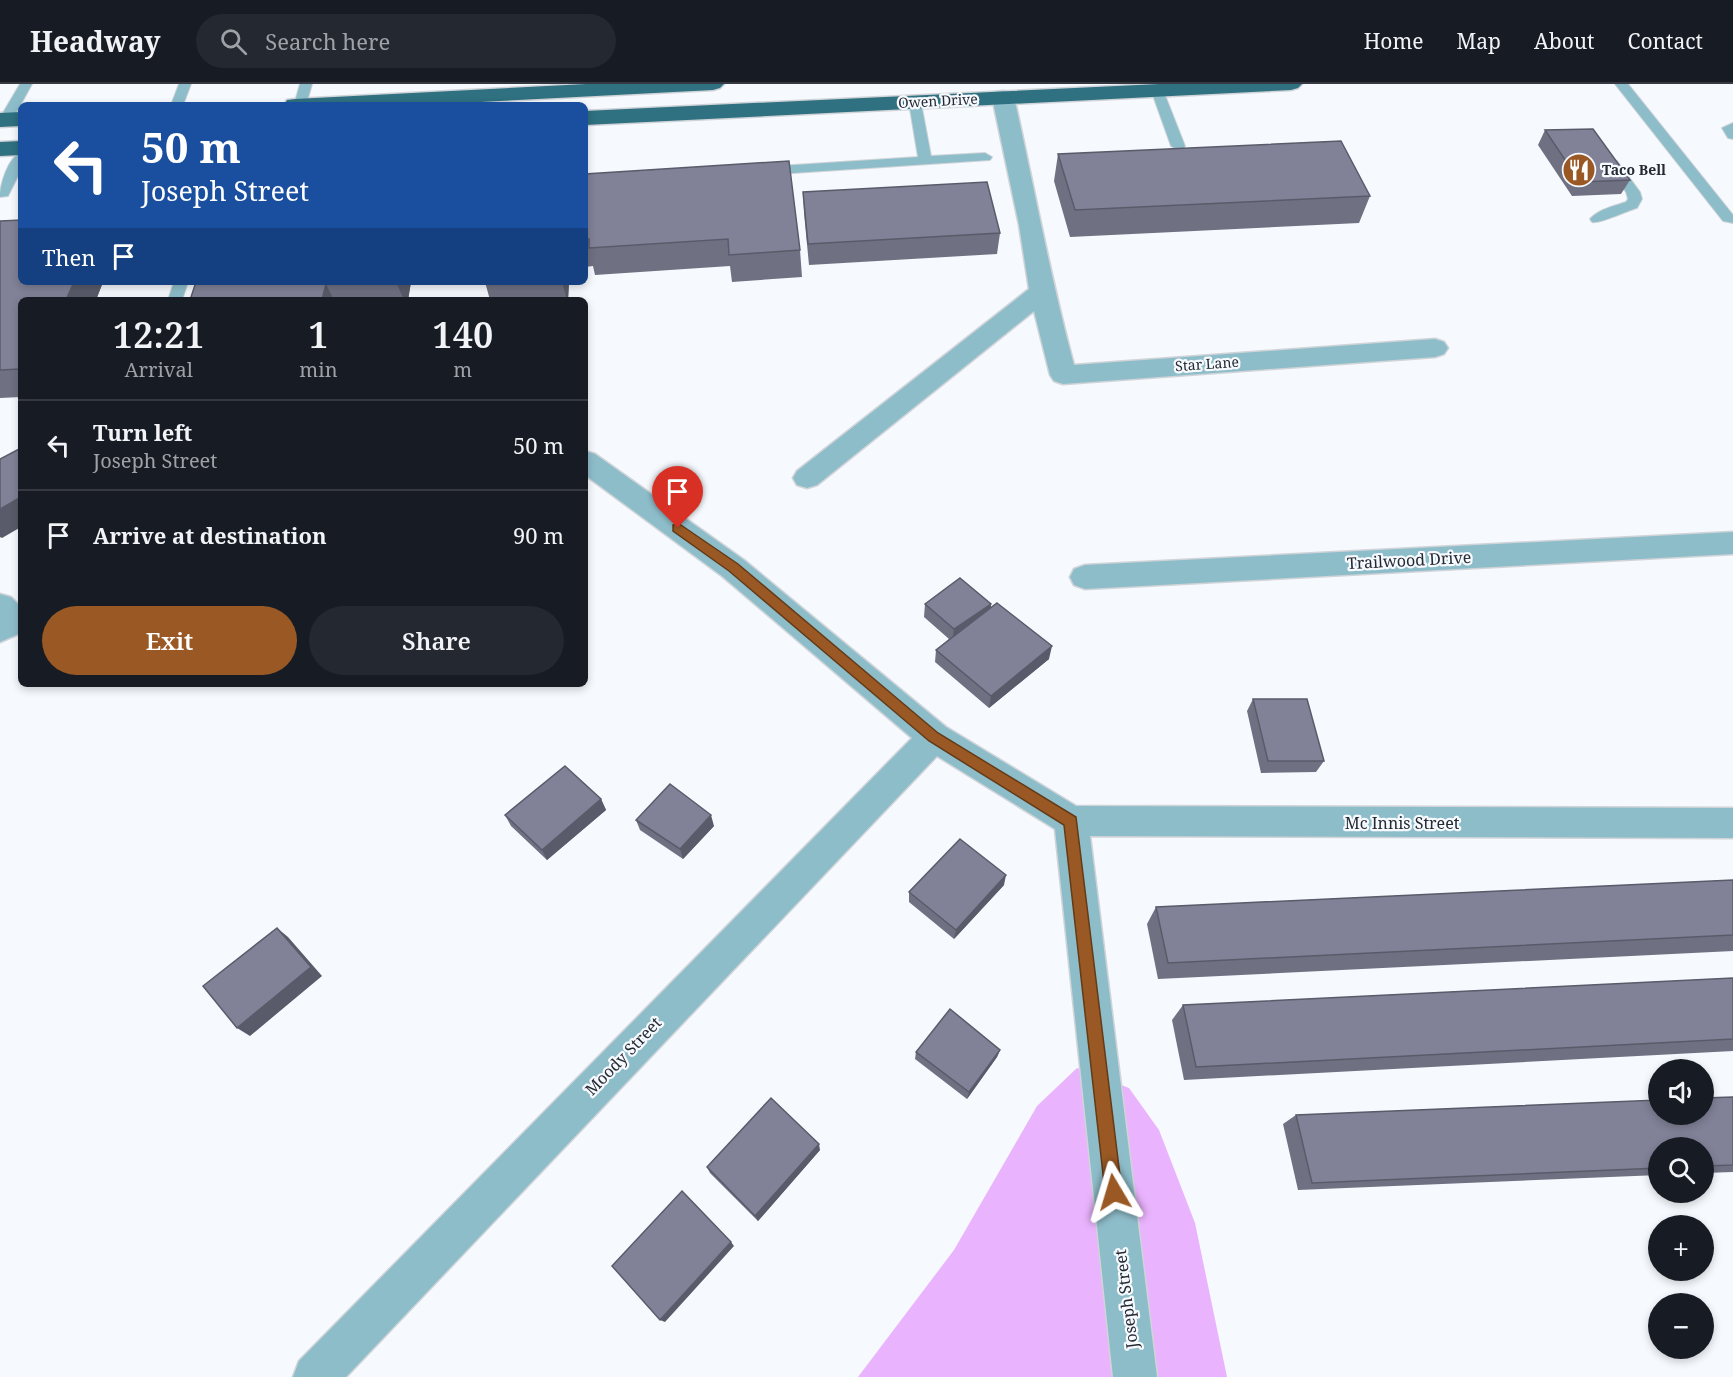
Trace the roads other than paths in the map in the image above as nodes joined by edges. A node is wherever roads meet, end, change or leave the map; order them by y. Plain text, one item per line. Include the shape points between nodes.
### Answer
1 (26, 84) edge
2 (185, 84) edge
3 (306, 84) edge
4 (713, 84) edge
5 (964, 84) edge
6 (1291, 84) edge
7 (1621, 84) edge
8 (1157, 90) junction
9 (1003, 97) junction
10 (178, 102) edge
11 (301, 102) edge
12 (359, 102) edge
13 (915, 103) junction
14 (588, 118) edge
15 (9, 119) edge
16 (1733, 127) edge
17 (1733, 135) edge
18 (1178, 146) edge
19 (18, 148) edge
20 (0, 149) edge
21 (1600, 149) edge
22 (985, 157) dead end
23 (926, 161) junction
24 (18, 163) edge
25 (749, 172) edge
26 (0, 193) edge
27 (1597, 219) dead end
28 (1733, 219) edge
29 (1042, 292) junction
30 (1435, 348) dead end
31 (588, 463) edge
32 (807, 478) dead end
33 (1733, 543) edge
34 (1085, 577) dead end
35 (934, 737) junction
36 (1071, 821) junction
37 (1733, 822) edge
38 (315, 1377) edge
39 (1135, 1377) edge

1 - 15 lane
2 - 10 lane
3 - 11 lane
4 - 12 highway
5 - 13 highway via 931,88 917,97
6 - 8 highway, Owen Drive
7 - 28 lane via 1728,218
8 - 9 highway, Owen Drive
8 - 18 lane
9 - 13 highway, Owen Drive
9 - 29 street, Star Lane
13 - 14 highway, Owen Drive
13 - 23 lane
16 - 17 lane via 1728,128
19 - 20 highway
21 - 27 lane via 1635,199 1632,205
22 - 23 lane
23 - 25 lane
24 - 26 lane
29 - 30 street, Star Lane via 1063,375
29 - 32 street
31 - 35 street via 733,568
33 - 34 street, Trailwood Drive
35 - 36 street
35 - 38 street, Moody Street
36 - 37 street, Mc Innis Street
36 - 39 street, Joseph Street

